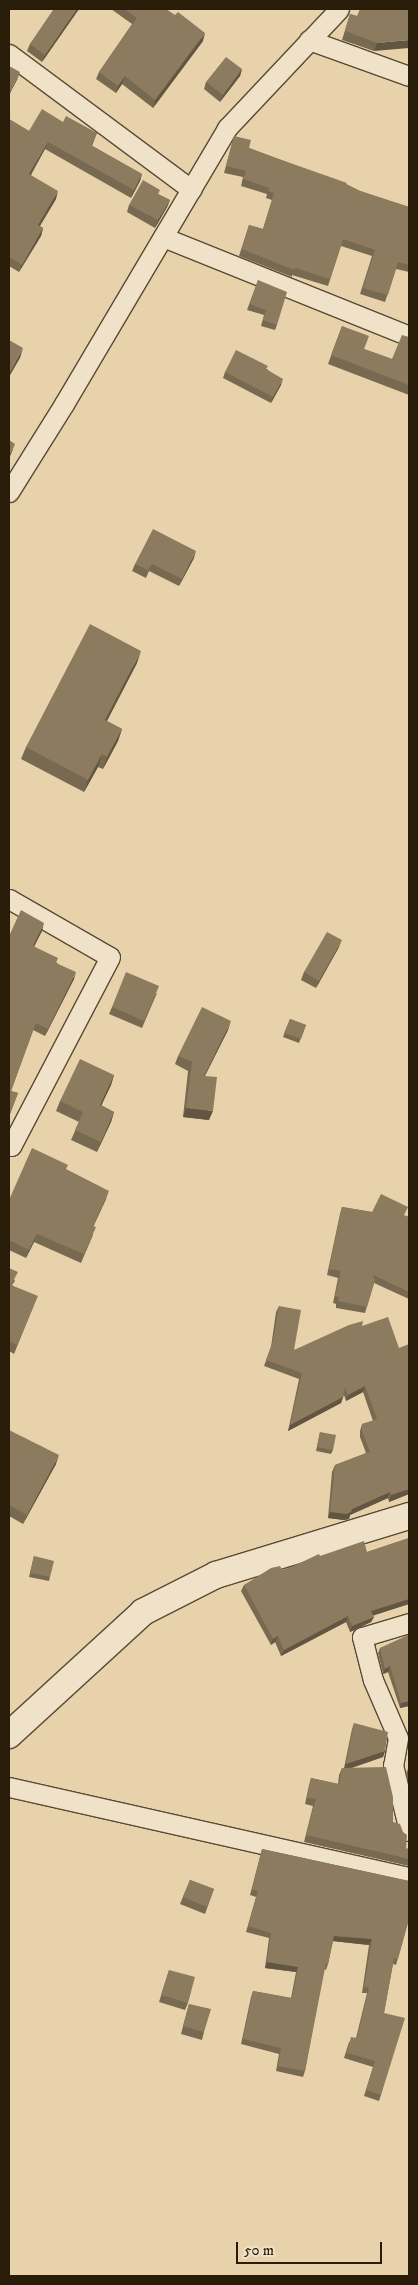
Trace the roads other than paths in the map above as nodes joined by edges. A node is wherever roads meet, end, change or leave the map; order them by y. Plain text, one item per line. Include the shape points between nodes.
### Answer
1 (339, 9) edge
2 (309, 40) junction
3 (9, 54) edge
4 (409, 76) edge
5 (191, 189) junction
6 (163, 236) junction
7 (409, 336) edge
8 (9, 492) edge
9 (9, 899) edge
10 (9, 1145) edge
11 (409, 1516) edge
12 (409, 1623) edge
13 (9, 1736) edge
14 (9, 1787) edge
15 (406, 1809) edge
16 (409, 1831) edge
17 (409, 1877) edge

1 - 2 street
2 - 4 street
2 - 5 street via 227,128
3 - 5 street
5 - 6 street
6 - 7 street
6 - 8 street
9 - 10 street via 110,957
11 - 13 main road via 216,1575 143,1612
12 - 15 street via 362,1637 373,1680 398,1738 392,1765
14 - 17 street
15 - 16 street

